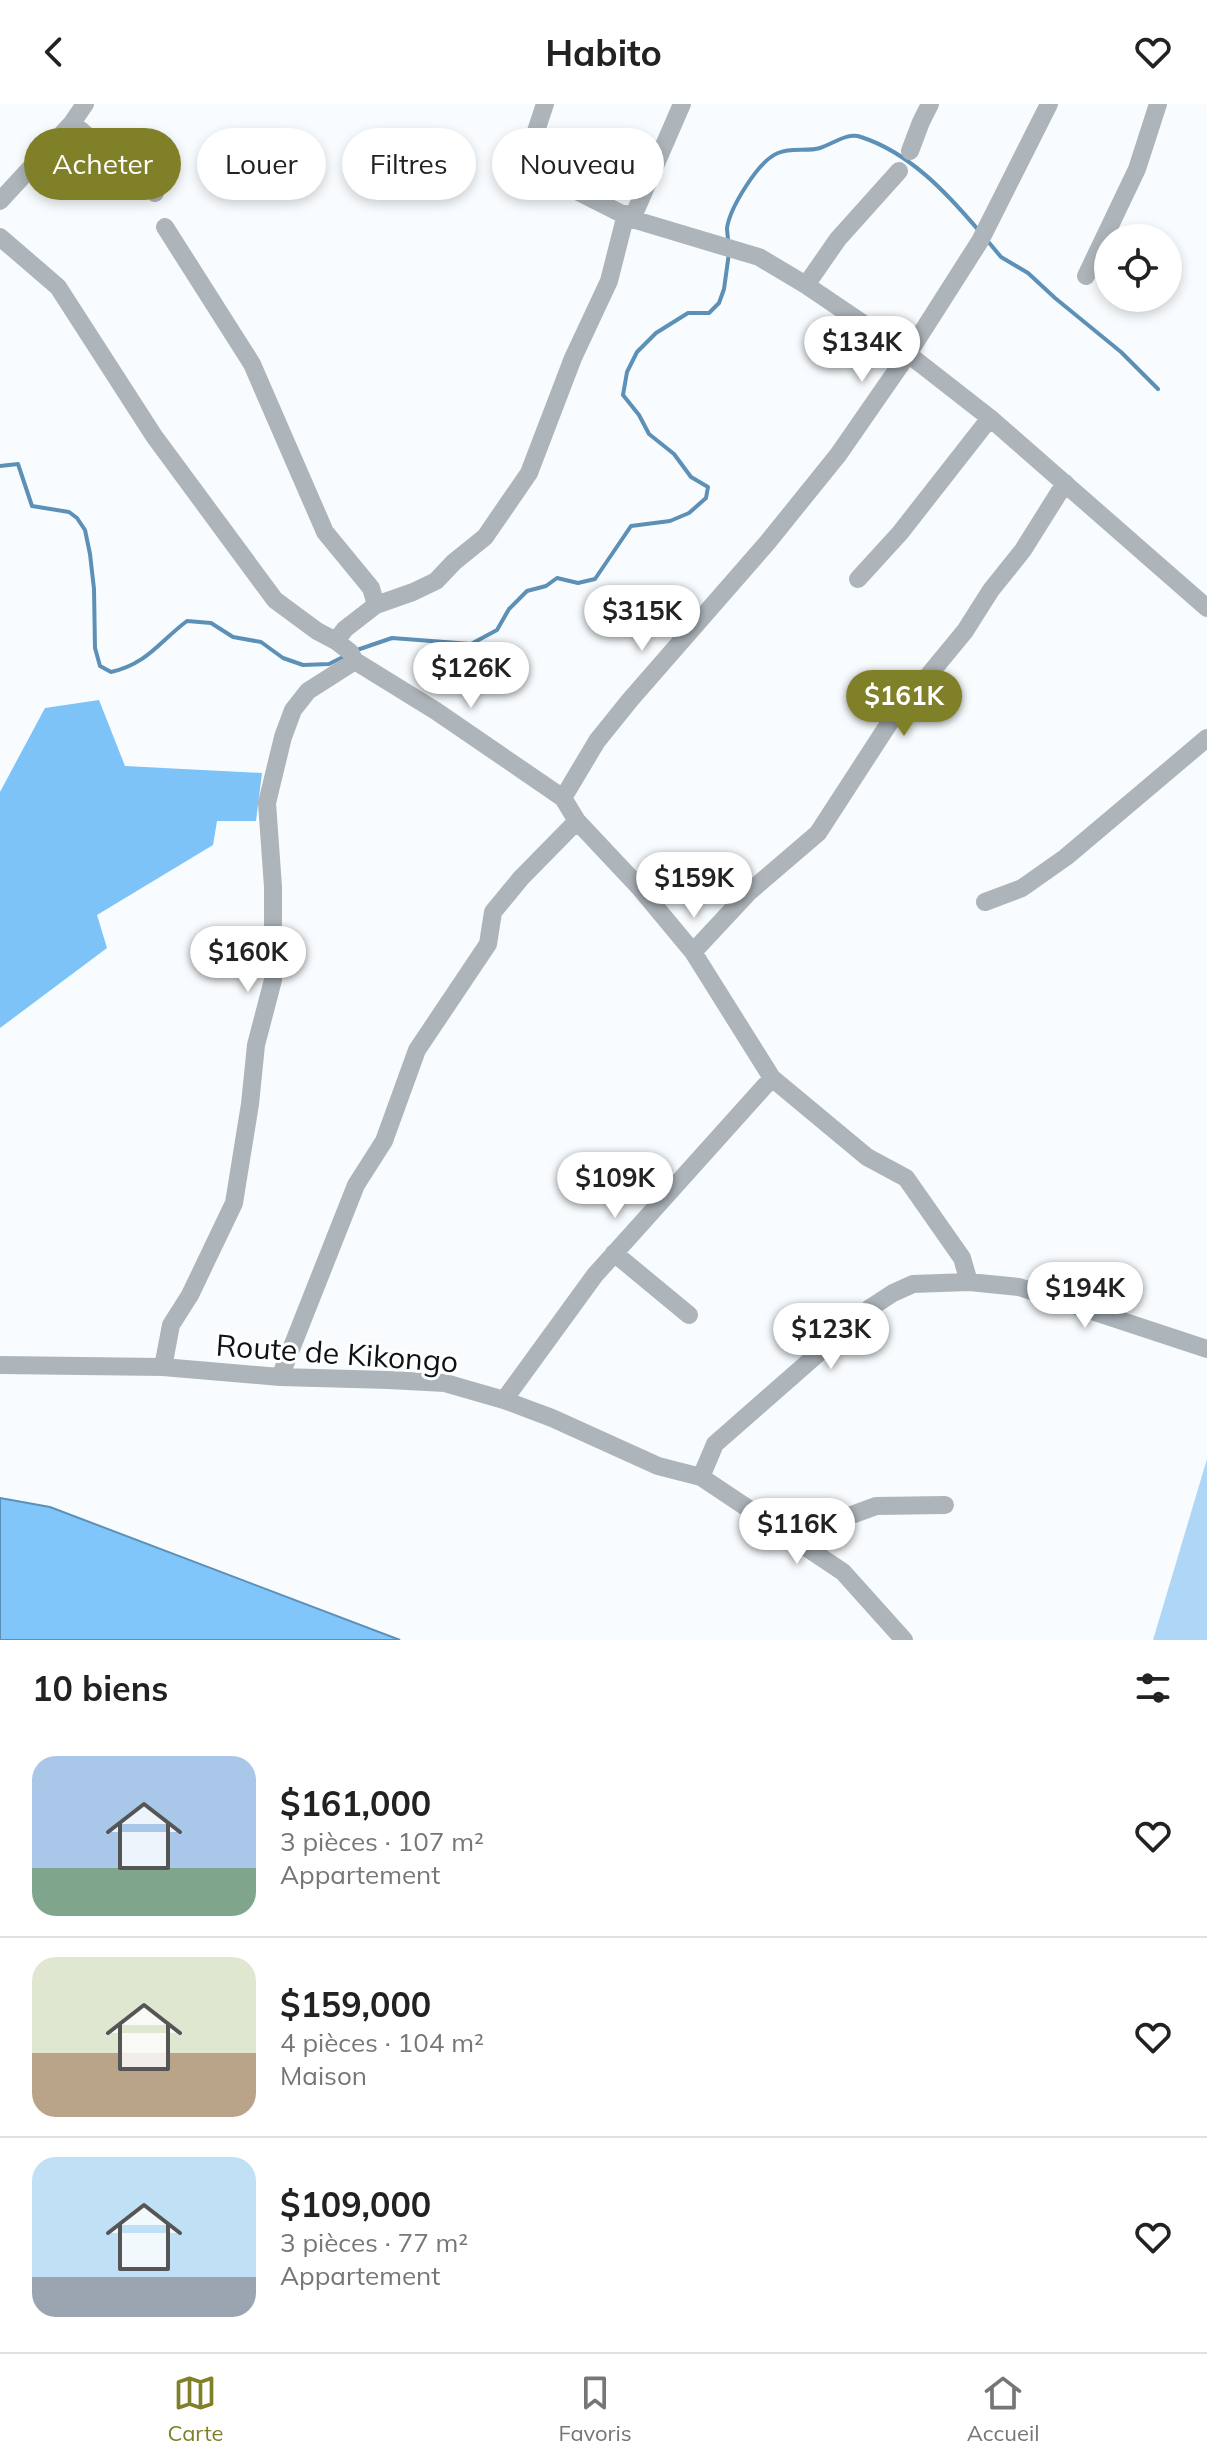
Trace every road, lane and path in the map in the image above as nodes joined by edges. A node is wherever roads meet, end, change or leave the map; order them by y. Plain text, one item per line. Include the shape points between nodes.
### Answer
1 (85, 104) edge
2 (545, 104) edge
3 (682, 104) edge
4 (930, 104) edge
5 (1049, 104) edge
6 (1158, 104) edge
7 (72, 123) junction
8 (78, 128) edge
9 (910, 151) dead end
10 (899, 171) dead end
11 (0, 201) edge
12 (629, 216) junction
13 (165, 227) dead end
14 (0, 237) edge
15 (1086, 276) dead end
16 (806, 285) junction
17 (908, 354) junction
18 (990, 418) junction
19 (1065, 483) junction
20 (858, 579) dead end
21 (376, 605) junction
22 (1207, 608) edge
23 (336, 641) junction
24 (355, 661) junction
25 (1207, 738) edge
26 (563, 798) junction
27 (577, 821) junction
28 (985, 902) dead end
29 (693, 952) junction
30 (772, 1078) junction
31 (614, 1253) junction
32 (969, 1282) junction
33 (689, 1315) dead end
34 (1207, 1349) edge
35 (0, 1365) edge
36 (163, 1367) junction
37 (280, 1377) junction
38 (504, 1400) junction
39 (701, 1477) junction
40 (945, 1505) dead end
41 (792, 1537) junction
42 (904, 1640) edge

1 - 7 street
2 - 12 street via 530,157 537,171
3 - 12 street
4 - 9 street
5 - 17 street via 984,236
6 - 15 street via 1137,169
7 - 8 street
7 - 11 street
10 - 16 street via 838,239
12 - 16 street via 759,257
12 - 21 street via 609,281 529,473 485,537 436,581
13 - 21 street via 252,364 325,532 371,588
14 - 23 street via 58,287 154,436 275,600
16 - 17 street
17 - 18 street
17 - 26 street via 838,455 597,741
18 - 19 street
18 - 20 street
19 - 22 street
19 - 29 street via 965,631 890,722 818,833 748,893
21 - 23 street
23 - 24 street
24 - 26 street
24 - 36 street via 308,691 293,710 283,737 267,803 273,980 256,1045 234,1203 171,1325
25 - 28 street via 1066,857 1022,888
26 - 27 street
27 - 29 street
27 - 37 street via 493,912 488,944 417,1050 384,1141 356,1185
29 - 30 street
30 - 31 street
30 - 32 street via 867,1157 906,1178 962,1258
31 - 33 street
31 - 38 street
32 - 34 street via 1019,1287
32 - 39 street via 913,1284 870,1308 715,1444
35 - 36 street, Route de Kikongo
36 - 37 street, Route de Kikongo
37 - 38 street, Route de Kikongo via 445,1383
38 - 39 street, Route de Kikongo via 658,1466
39 - 41 street, Route de Kikongo
40 - 41 street via 876,1506
41 - 42 street, Route de Kikongo via 843,1572

